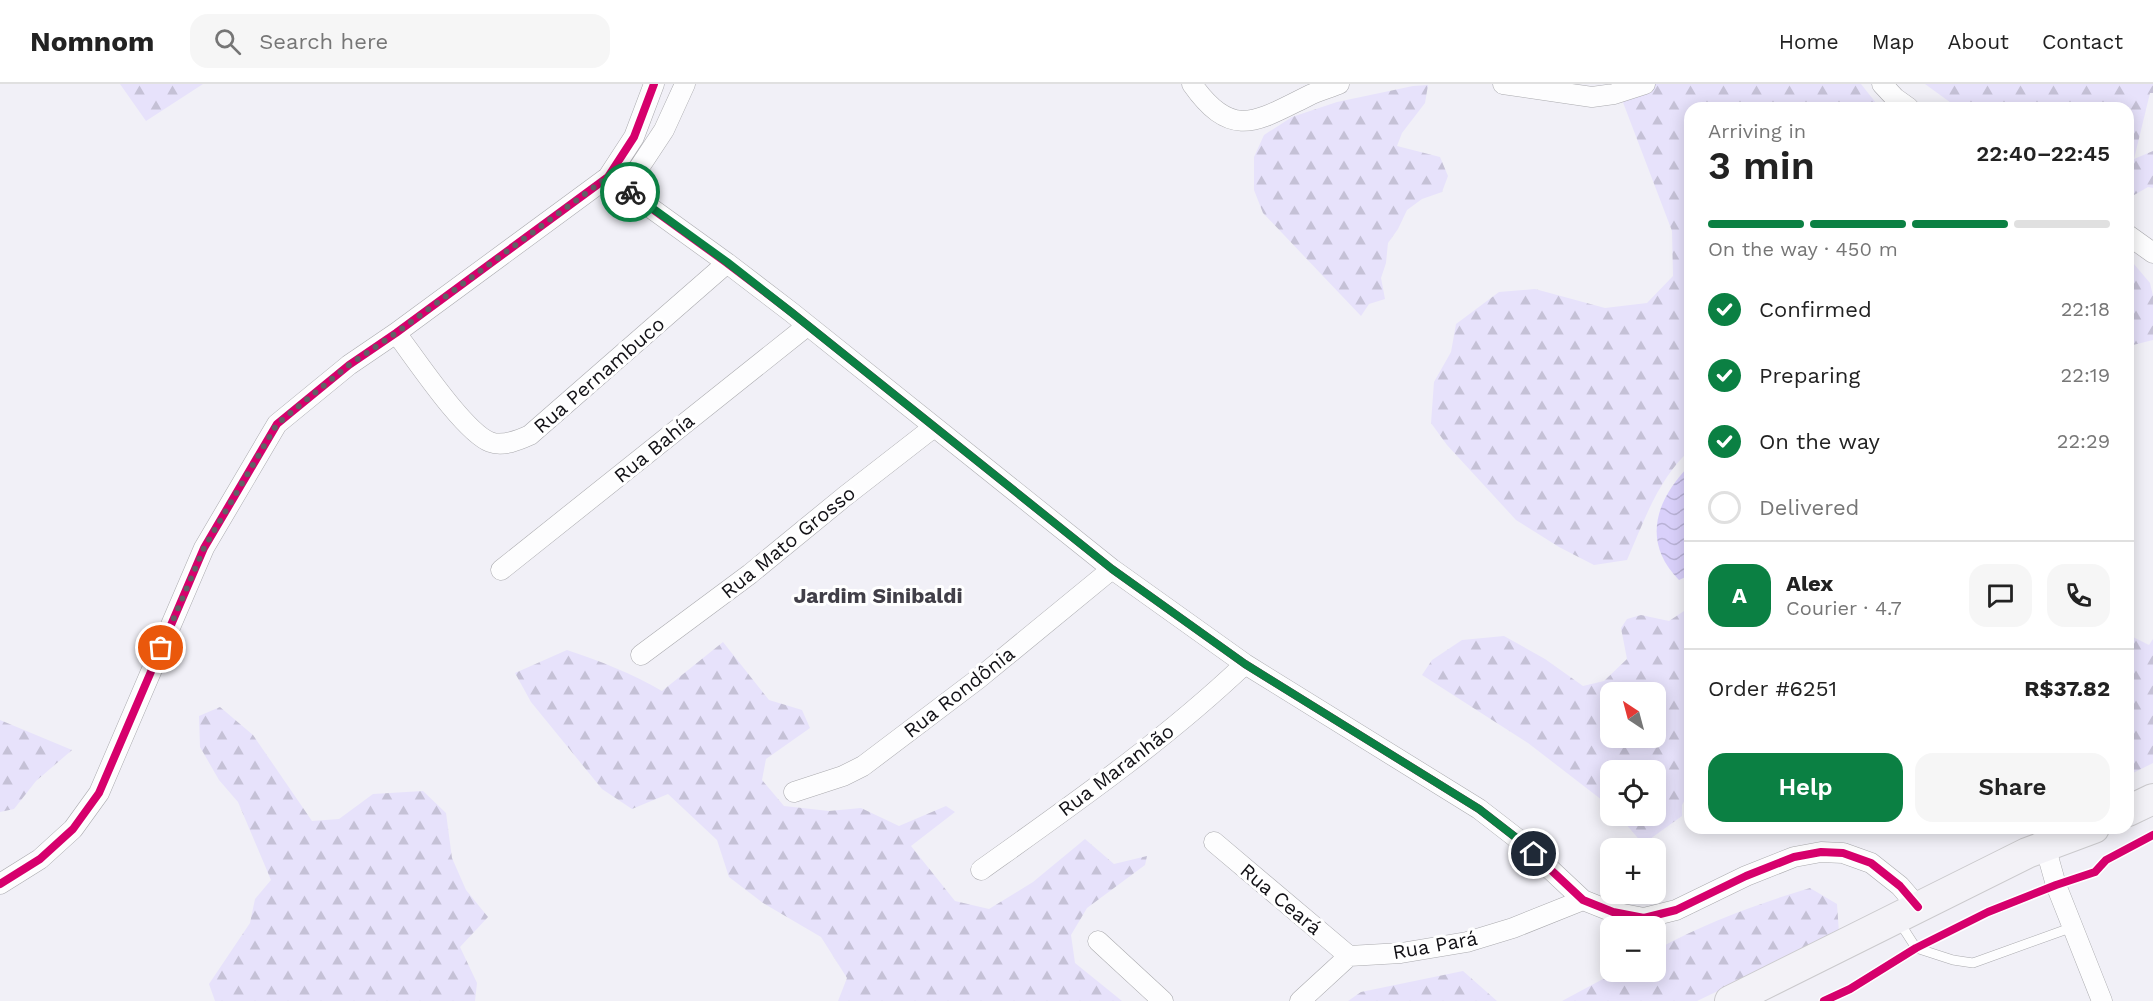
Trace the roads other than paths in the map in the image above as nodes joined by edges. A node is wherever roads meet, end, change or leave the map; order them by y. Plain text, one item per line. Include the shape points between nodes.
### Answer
1 (654, 84) edge
2 (685, 84) edge
3 (1192, 84) edge
4 (1339, 84) edge
5 (1503, 84) edge
6 (1645, 84) edge
7 (1882, 84) edge
8 (1901, 102) edge
9 (608, 177) junction
10 (625, 189) junction
11 (2134, 240) edge
12 (2153, 254) edge
13 (727, 262) junction
14 (807, 326) junction
15 (396, 333) junction
16 (934, 427) junction
17 (1112, 569) junction
18 (501, 570) dead end
19 (641, 655) dead end
20 (1245, 664) junction
21 (2153, 777) edge
22 (2134, 786) edge
23 (794, 792) dead end
24 (2153, 799) edge
25 (2134, 808) edge
26 (2071, 834) edge
27 (2045, 841) edge
28 (1214, 842) dead end
29 (981, 870) dead end
30 (0, 884) edge
31 (1583, 900) junction
32 (1907, 913) junction
33 (2073, 927) junction
34 (1098, 941) dead end
35 (1348, 956) junction
36 (1163, 1001) edge
37 (1299, 1001) edge
38 (1730, 1001) edge
39 (2102, 1001) edge

1 - 9 street via 634,137
2 - 10 street via 664,130
3 - 4 street via 1212,108 1243,122 1265,118
5 - 6 street via 1592,97
7 - 8 street
9 - 10 street
9 - 15 street
10 - 13 street
11 - 12 street
13 - 14 street
13 - 15 street, Rua Pernambuco via 530,435 517,441 492,443 470,428
14 - 16 street
14 - 18 street, Rua Bahía
15 - 30 street via 349,365 277,424 204,548 99,793 74,829 40,859
16 - 17 street
16 - 19 street, Rua Mato Grosso via 750,574
17 - 20 street
17 - 23 street, Rua Rondônia via 978,679 863,766
20 - 29 street, Rua Maranhão via 1096,787
20 - 31 street via 1479,809 1519,840
21 - 22 main road
24 - 25 main road
26 - 27 main road
27 - 32 main road
27 - 33 street via 2056,885
28 - 35 street, Rua Ceará
31 - 32 street via 1613,912 1644,918 1676,910 1794,857 1821,852 1843,853 1871,863 1900,886
31 - 35 street, Rua Pará via 1467,942
32 - 33 lane via 1916,948 1973,963
32 - 38 main road
33 - 39 street
34 - 36 street
35 - 37 street

